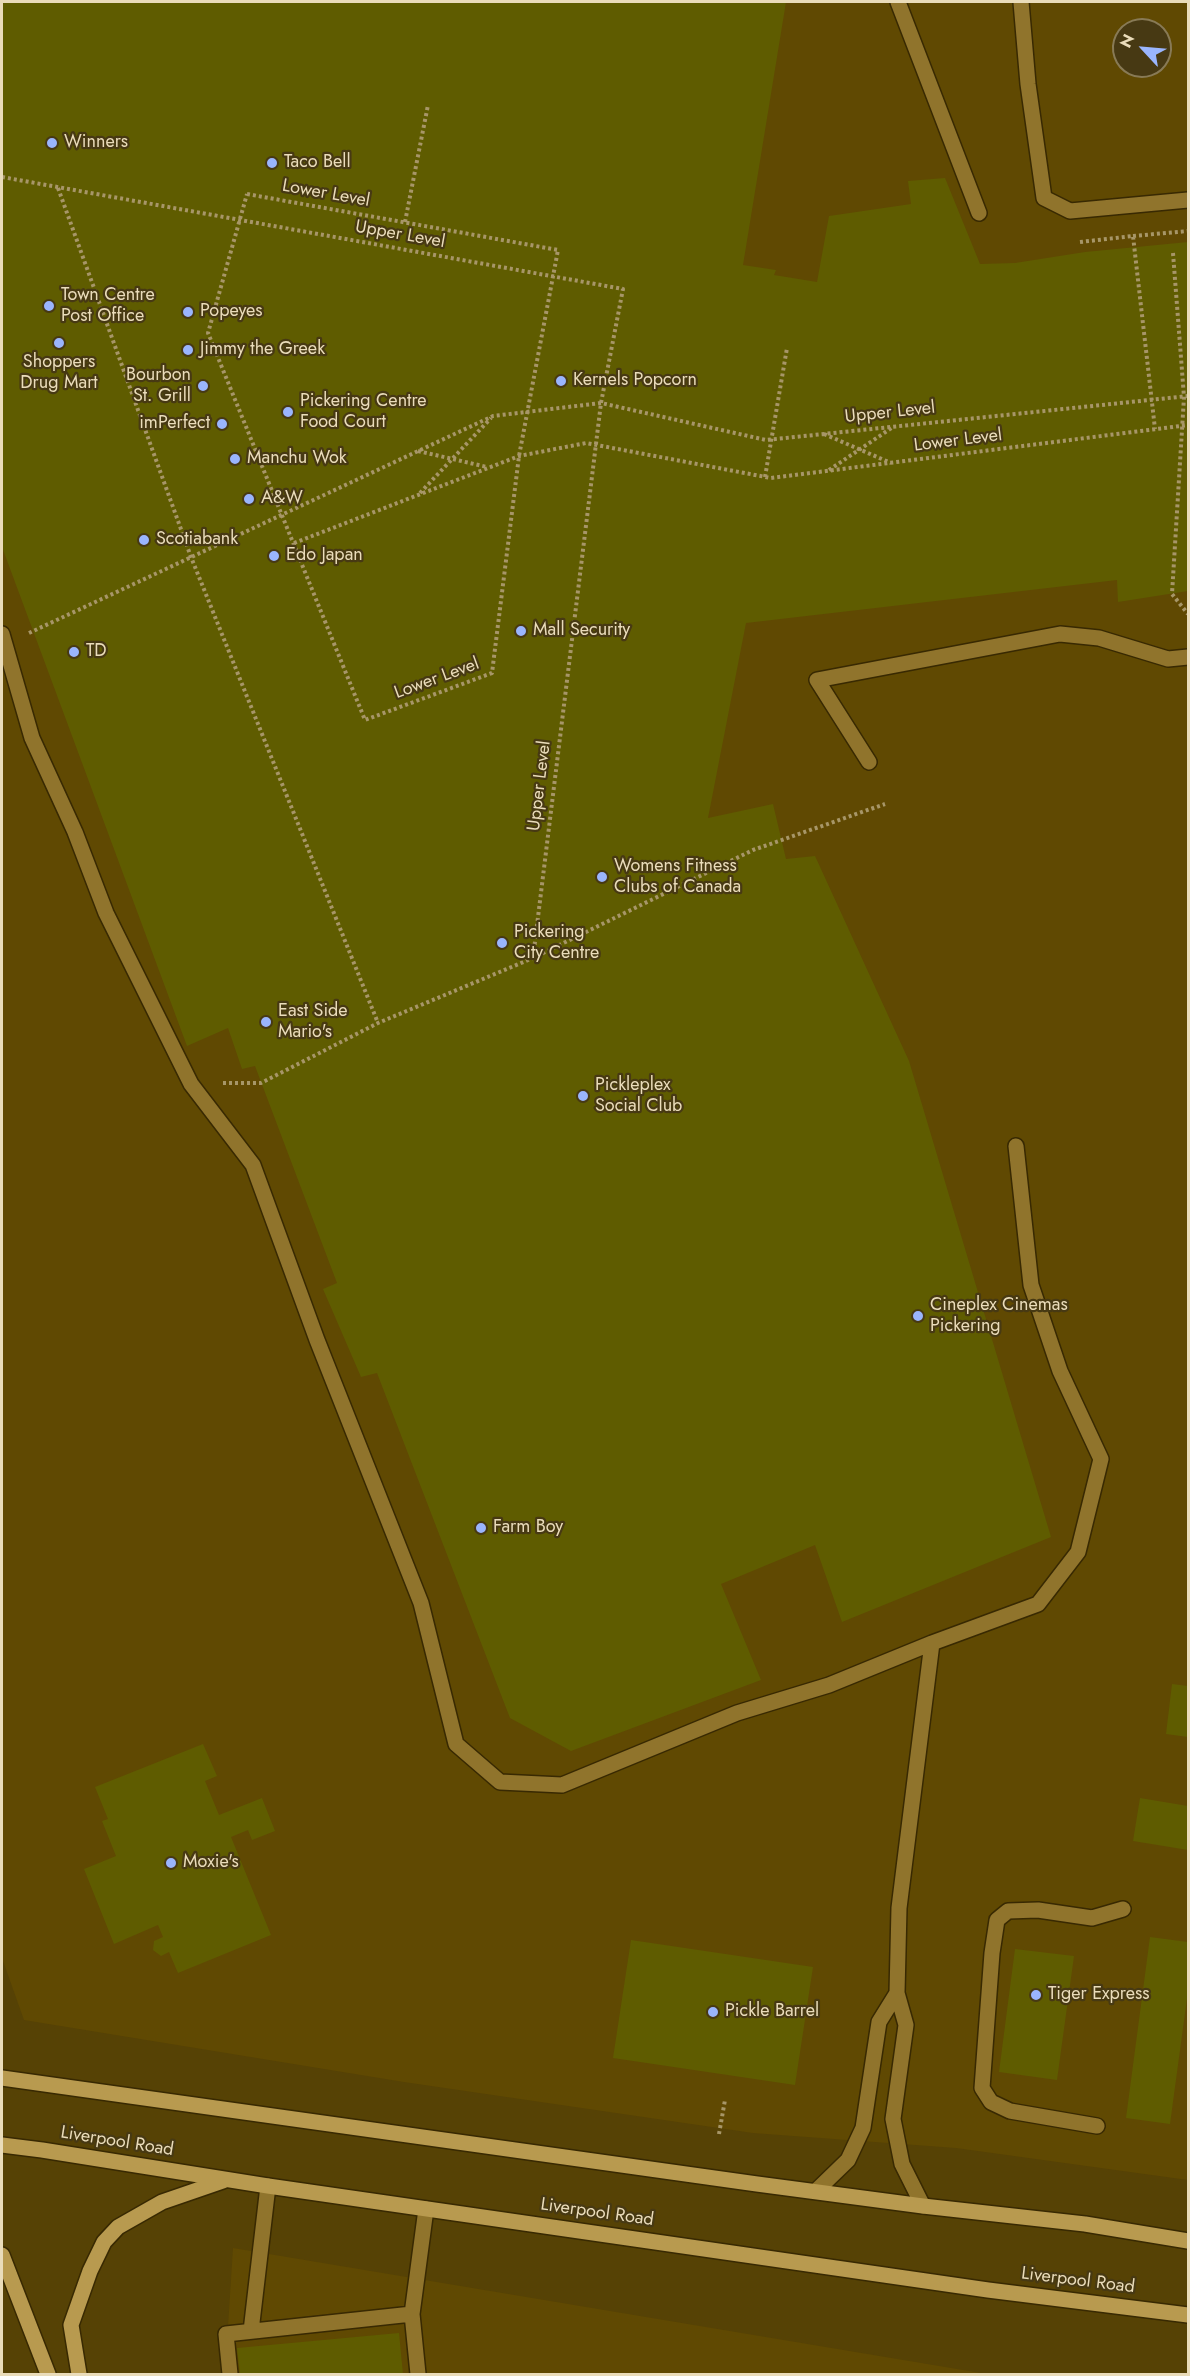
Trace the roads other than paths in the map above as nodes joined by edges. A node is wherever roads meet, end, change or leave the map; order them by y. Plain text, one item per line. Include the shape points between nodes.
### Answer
1 (898, 2) edge
2 (1021, 2) edge
3 (1188, 200) edge
4 (979, 213) dead end
5 (5, 650) edge
6 (1188, 657) edge
7 (869, 762) dead end
8 (1016, 1146) dead end
9 (932, 1642) junction
10 (1123, 1909) dead end
11 (897, 1994) junction
12 (2, 2078) edge
13 (1096, 2126) dead end
14 (2, 2145) edge
15 (227, 2179) junction
16 (268, 2186) junction
17 (816, 2192) junction
18 (923, 2206) junction
19 (426, 2209) junction
20 (1188, 2241) edge
21 (2, 2255) edge
22 (412, 2314) junction
23 (1188, 2314) edge
24 (251, 2331) junction
25 (48, 2374) edge
26 (80, 2374) edge
27 (230, 2374) edge
28 (418, 2374) edge

1 - 4 lane
2 - 3 lane via 1044,198 1070,211
5 - 9 lane via 32,738 106,913 191,1084 253,1165 421,1603 456,1744 500,1782 561,1785 737,1713 829,1685
6 - 7 lane via 1168,659 1099,638 1060,634 817,680
8 - 9 lane via 1031,1285 1060,1371 1101,1459 1078,1552 1038,1604
9 - 11 lane via 899,1908
10 - 13 lane via 1092,1918 1038,1910 1008,1911 997,1920 992,1953 982,2088 991,2102 1010,2111
11 - 17 lane via 879,2022 863,2128 848,2160
11 - 18 lane via 906,2025 893,2119 902,2163
12 - 17 main road
14 - 15 main road, Liverpool Road
15 - 16 main road, Liverpool Road
15 - 26 main road via 162,2202 118,2227 104,2242 71,2325
16 - 19 main road, Liverpool Road
16 - 24 lane
17 - 18 main road
18 - 20 main road via 1085,2224
19 - 22 lane
19 - 23 main road, Liverpool Road via 987,2290
21 - 25 main road
22 - 24 lane
22 - 28 lane
24 - 27 lane via 226,2334

